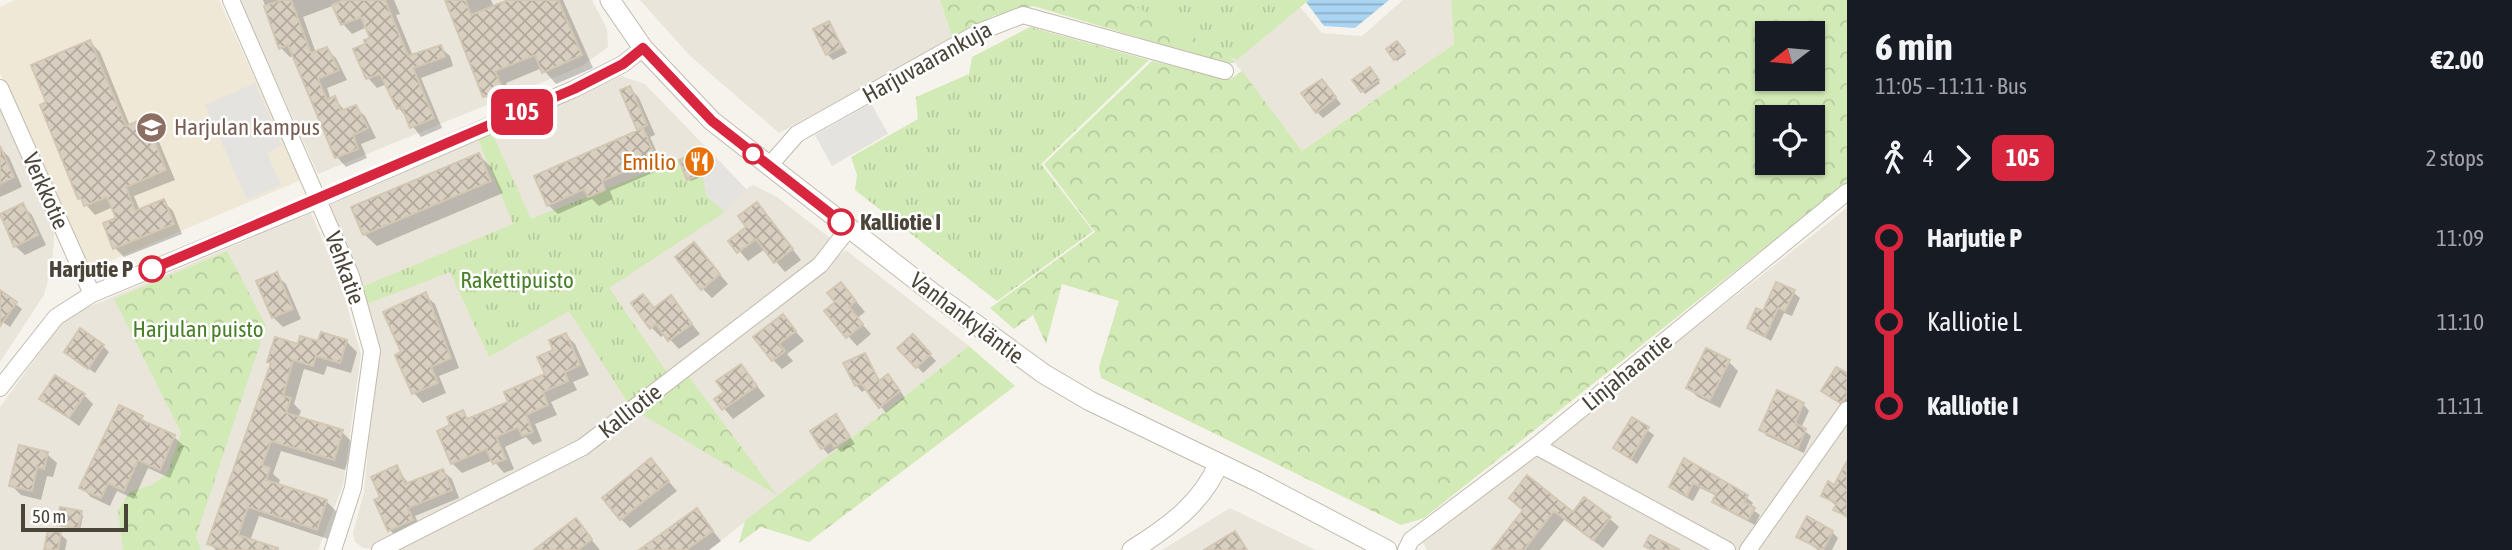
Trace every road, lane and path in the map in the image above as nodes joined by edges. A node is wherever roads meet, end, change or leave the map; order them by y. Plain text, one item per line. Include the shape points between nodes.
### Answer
1 (231, 0) edge
2 (610, 0) edge
3 (643, 48) junction
4 (1225, 71) dead end
5 (0, 88) edge
6 (769, 166) junction
7 (1847, 192) edge
8 (319, 200) junction
9 (849, 228) junction
10 (92, 293) junction
11 (0, 388) edge
12 (1847, 410) edge
13 (1536, 446) junction
14 (1219, 463) junction
15 (333, 550) edge
16 (380, 550) edge
17 (1132, 550) edge
18 (1387, 550) edge
19 (1406, 550) edge
20 (1727, 550) edge
21 (1748, 550) edge

1 - 8 street, Vehkatie
2 - 3 street, Vanhankyläntie
3 - 6 street, Vanhankyläntie via 712,121
3 - 8 street via 623,64 574,89
4 - 6 street, Harjuvaarankuja via 1023,15 970,36 797,134
5 - 10 street, Verkkotie
6 - 9 street, Vanhankyläntie
7 - 13 street, Linjahaantie
8 - 10 street
8 - 15 street, Vehkatie via 351,276 372,351 353,488
9 - 14 street, Vanhankyläntie via 1044,374
9 - 16 street, Kalliotie via 820,265 583,447
10 - 11 street via 56,317
12 - 21 street
13 - 19 street, Linjahaantie via 1411,540
13 - 20 street
14 - 17 street via 1209,487 1193,504 1162,532
14 - 18 street, Vanhankyläntie

